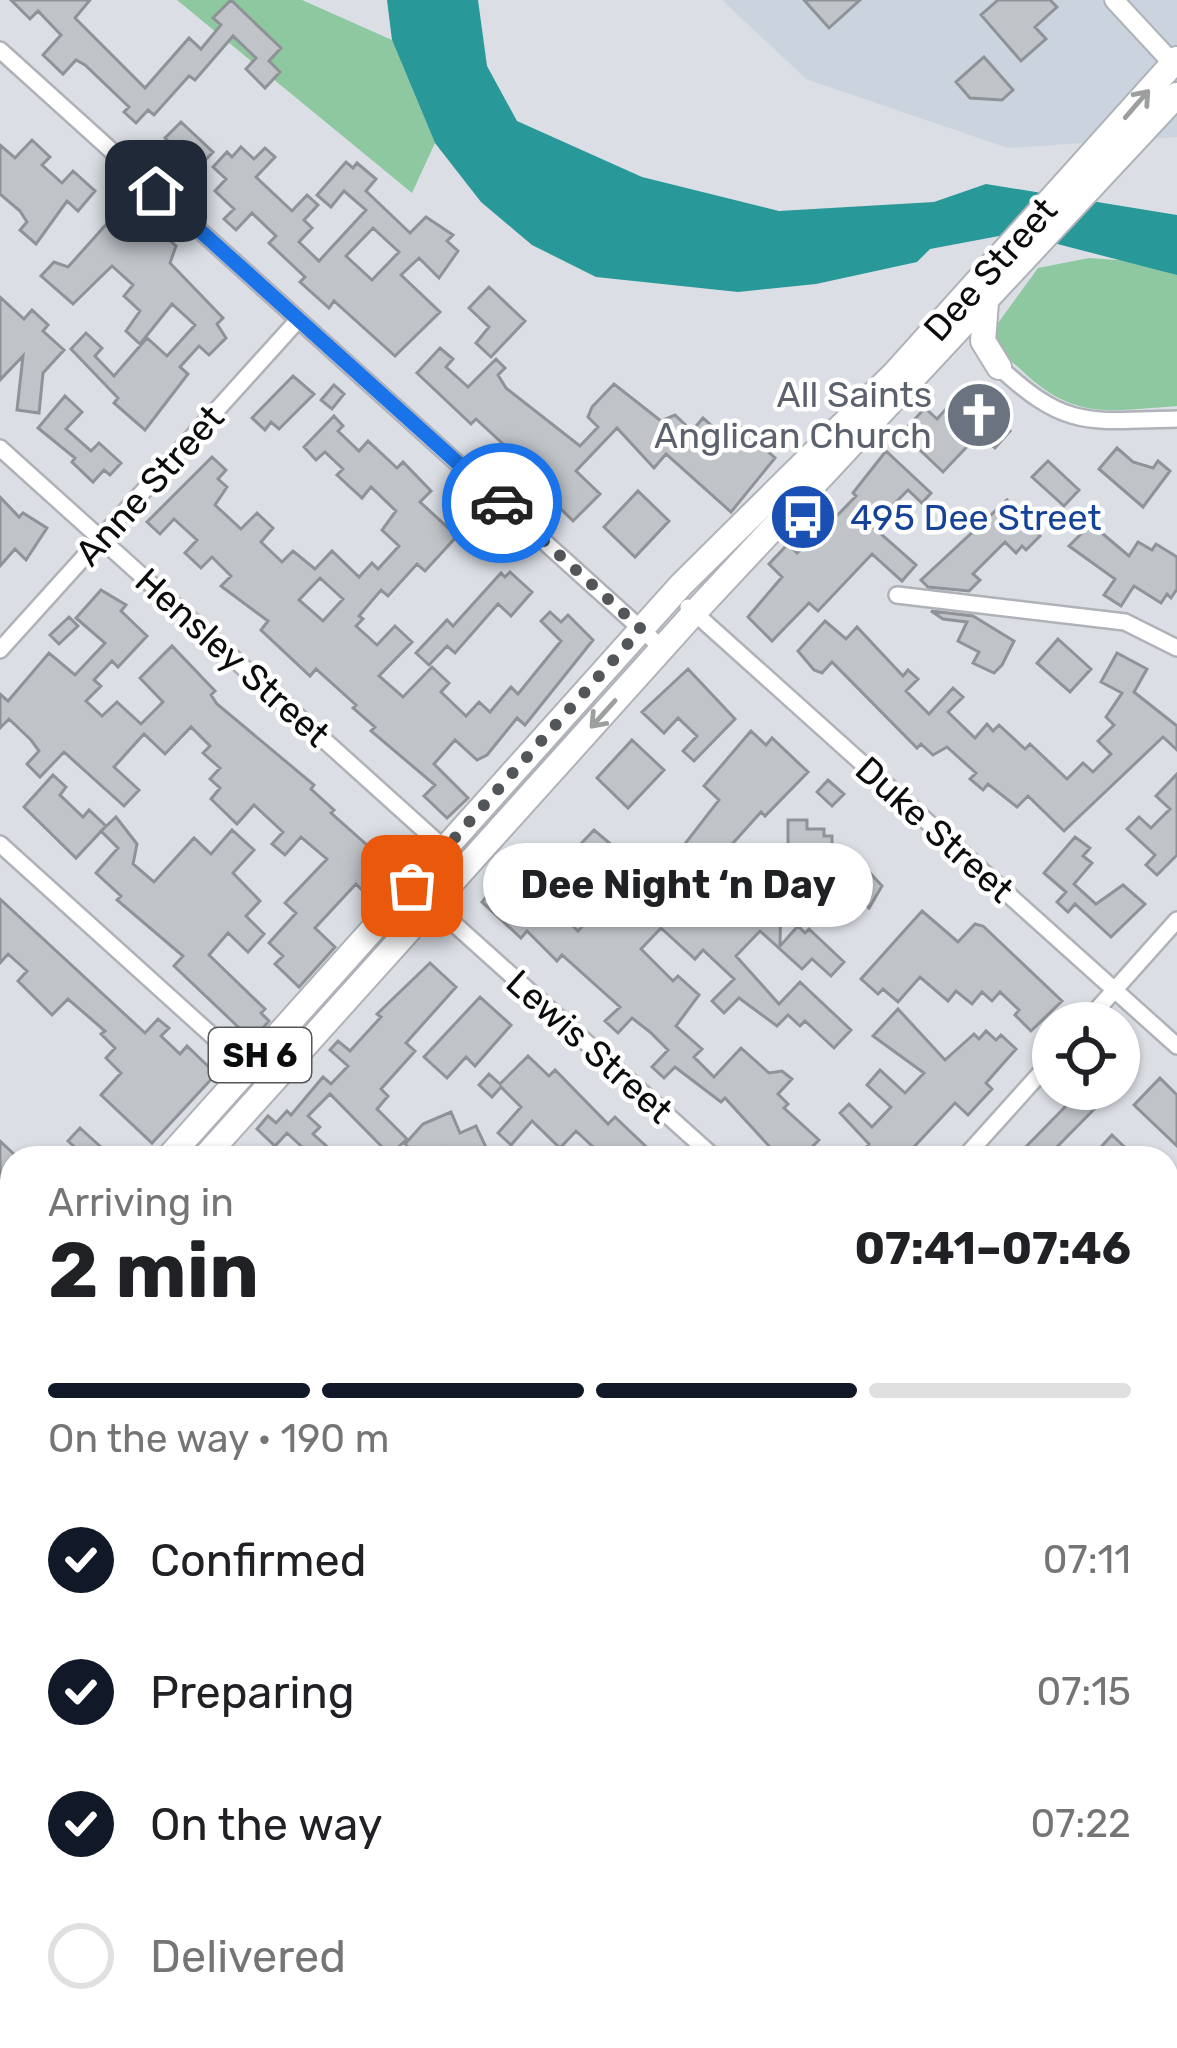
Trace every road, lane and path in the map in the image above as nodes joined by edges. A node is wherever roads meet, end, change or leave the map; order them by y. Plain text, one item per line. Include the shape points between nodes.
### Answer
1 (1114, 0) edge
2 (0, 50) edge
3 (1176, 64) edge
4 (1177, 95) edge
5 (1081, 183) junction
6 (998, 274) junction
7 (986, 300) junction
8 (298, 320) junction
9 (946, 344) junction
10 (999, 367) junction
11 (1177, 419) edge
12 (0, 448) edge
13 (100, 538) junction
14 (673, 594) junction
15 (897, 595) dead end
16 (694, 613) junction
17 (641, 629) junction
18 (662, 647) junction
19 (1177, 648) edge
20 (0, 650) edge
21 (0, 844) edge
22 (445, 849) junction
23 (465, 867) junction
24 (412, 886) junction
25 (432, 904) junction
26 (1177, 920) edge
27 (1114, 990) junction
28 (1103, 1002) edge
29 (1177, 1046) edge
30 (248, 1068) junction
31 (1032, 1082) edge
32 (268, 1087) junction
33 (179, 1146) edge
34 (216, 1146) edge
35 (702, 1146) edge
36 (975, 1146) edge

1 - 3 street
2 - 8 street
5 -> 3 main road, Dee Street / SH 6
4 - 5 main road, Dee Street / SH 6
5 - 6 main road, Dee Street / SH 6
6 - 7 main road, Dee Street / SH 6
6 - 14 main road, Dee Street / SH 6
7 - 9 main road, Dee Street / SH 6
7 - 10 main road via 983,341
8 - 13 street, Anne Street
8 - 17 street
9 - 10 main road
9 - 16 main road, Dee Street / SH 6
10 - 11 street via 1064,416
12 - 13 street, Hensley Street
13 - 20 street, Anne Street
13 - 22 street, Hensley Street
14 - 16 street, Duke Street
14 - 17 main road, Dee Street / SH 6
15 - 19 street via 1126,622
16 - 18 main road, Dee Street / SH 6
16 - 27 street, Duke Street
17 - 18 street
17 - 22 main road, Dee Street / SH 6
18 -> 23 main road, Dee Street / SH 6
21 - 30 street
22 - 23 street, Hensley Street
22 - 24 main road, Dee Street / SH 6
23 - 25 main road, Dee Street / SH 6
24 - 25 street, Lewis Street
24 - 30 main road, Dee Street / SH 6
25 - 32 main road, Dee Street / SH 6
25 - 35 street, Lewis Street
26 - 27 street
27 - 28 street
27 - 29 street, Duke Street
30 - 32 street
30 - 33 main road, Dee Street / SH 6
31 - 36 street
32 - 34 main road, Dee Street / SH 6

